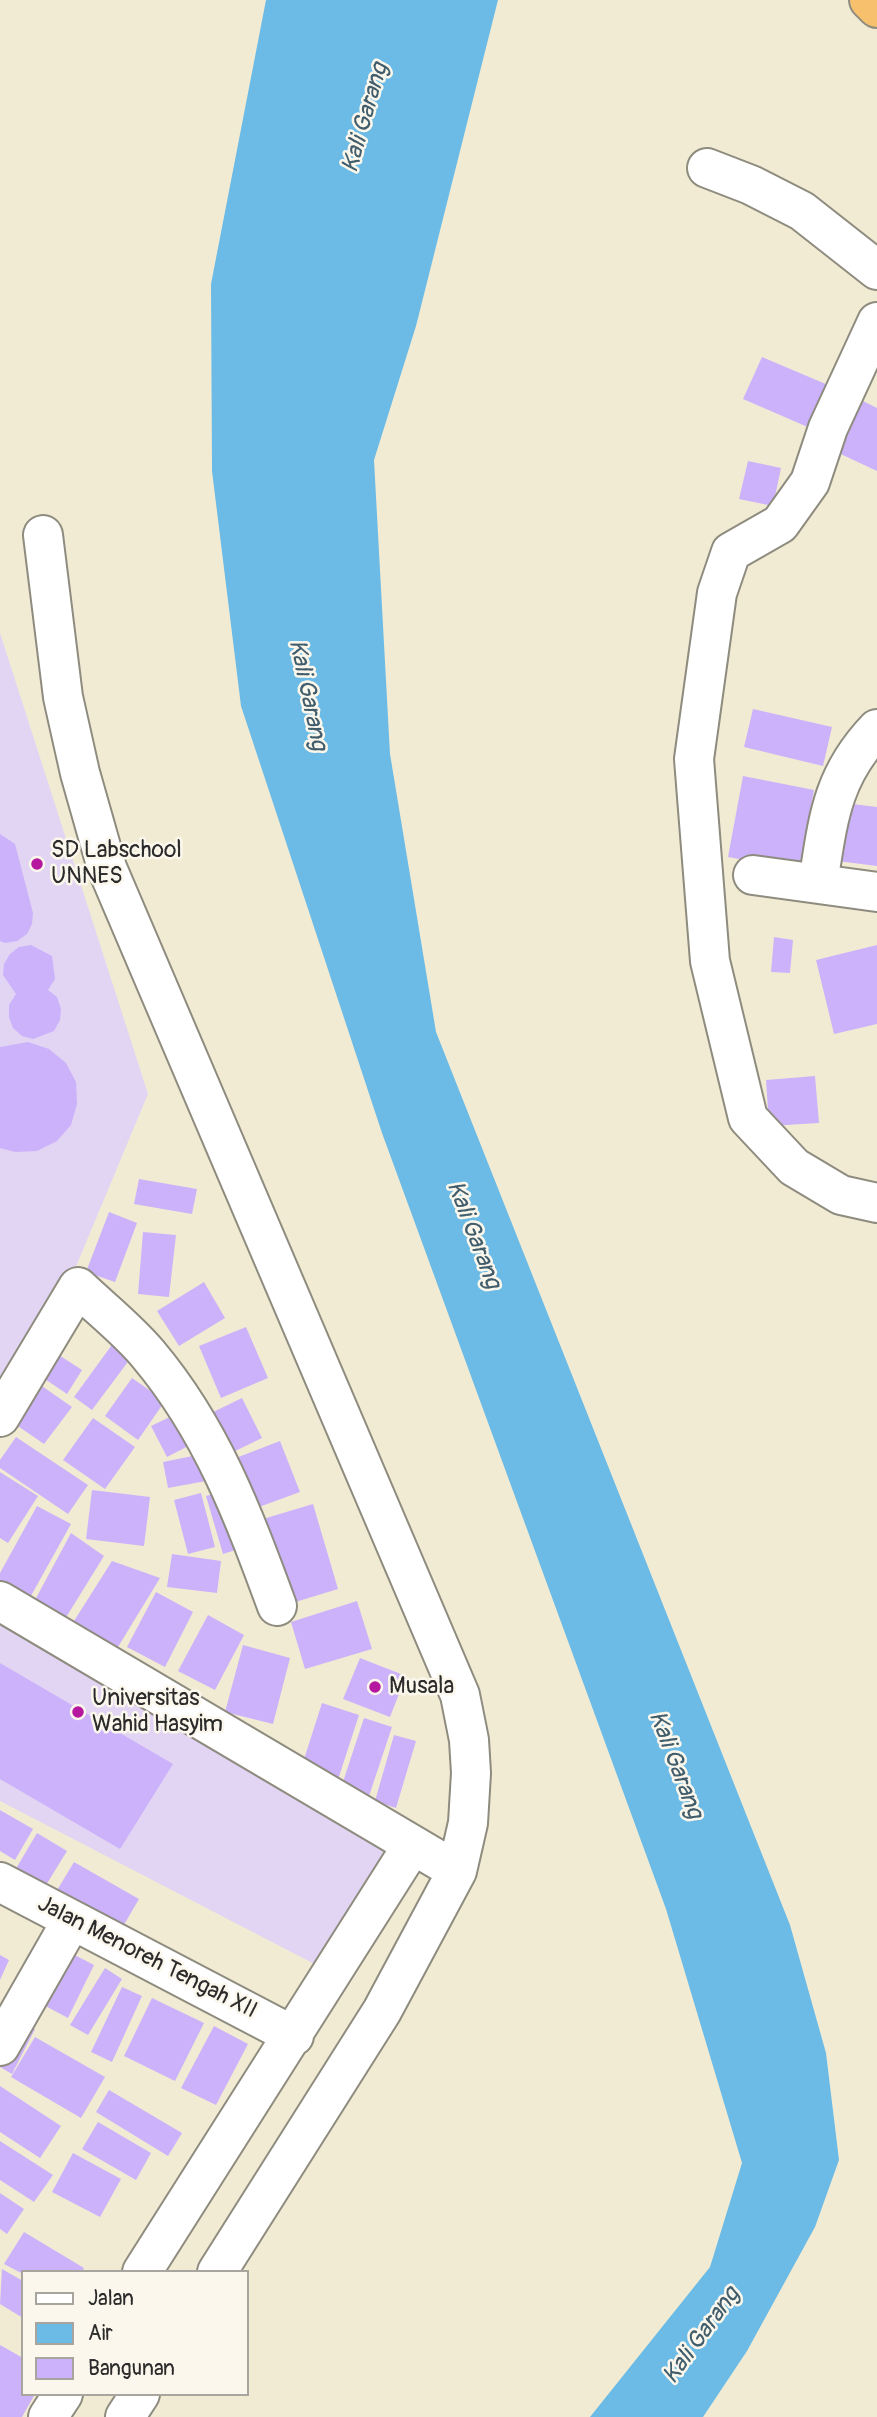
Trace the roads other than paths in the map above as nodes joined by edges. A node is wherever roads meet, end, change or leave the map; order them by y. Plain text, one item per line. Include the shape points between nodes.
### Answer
1 (869, 0) edge
2 (877, 8) edge
3 (706, 168) dead end
4 (877, 270) edge
5 (877, 322) edge
6 (43, 535) dead end
7 (877, 729) edge
8 (753, 875) dead end
9 (818, 883) junction
10 (877, 892) edge
11 (877, 1203) edge
12 (0, 1417) edge
13 (0, 1601) edge
14 (277, 1606) dead end
15 (412, 1846) junction
16 (457, 1871) junction
17 (0, 1882) edge
18 (72, 1920) junction
19 (294, 2036) junction
20 (0, 2046) edge
21 (143, 2270) edge
22 (218, 2270) edge
23 (62, 2396) edge
24 (139, 2396) edge
25 (48, 2417) edge
26 (125, 2417) edge

1 - 2 highway
3 - 4 street via 751,184 802,211
5 - 11 street via 828,428 810,482 780,524 731,552 717,593 694,759 710,961 748,1118 794,1167 841,1195
6 - 16 street via 63,697 107,868 460,1695 471,1773 468,1823
7 - 9 street via 841,774
8 - 9 street
9 - 10 street
12 - 14 street via 78,1287 148,1353 209,1438 241,1507
13 - 15 street
15 - 16 street
15 - 19 street
16 - 22 street via 382,2011
17 - 18 street, Jalan Menoreh Tengah XII
18 - 19 street, Jalan Menoreh Tengah XII
18 - 20 street
19 - 21 street
23 - 25 street
24 - 26 street

